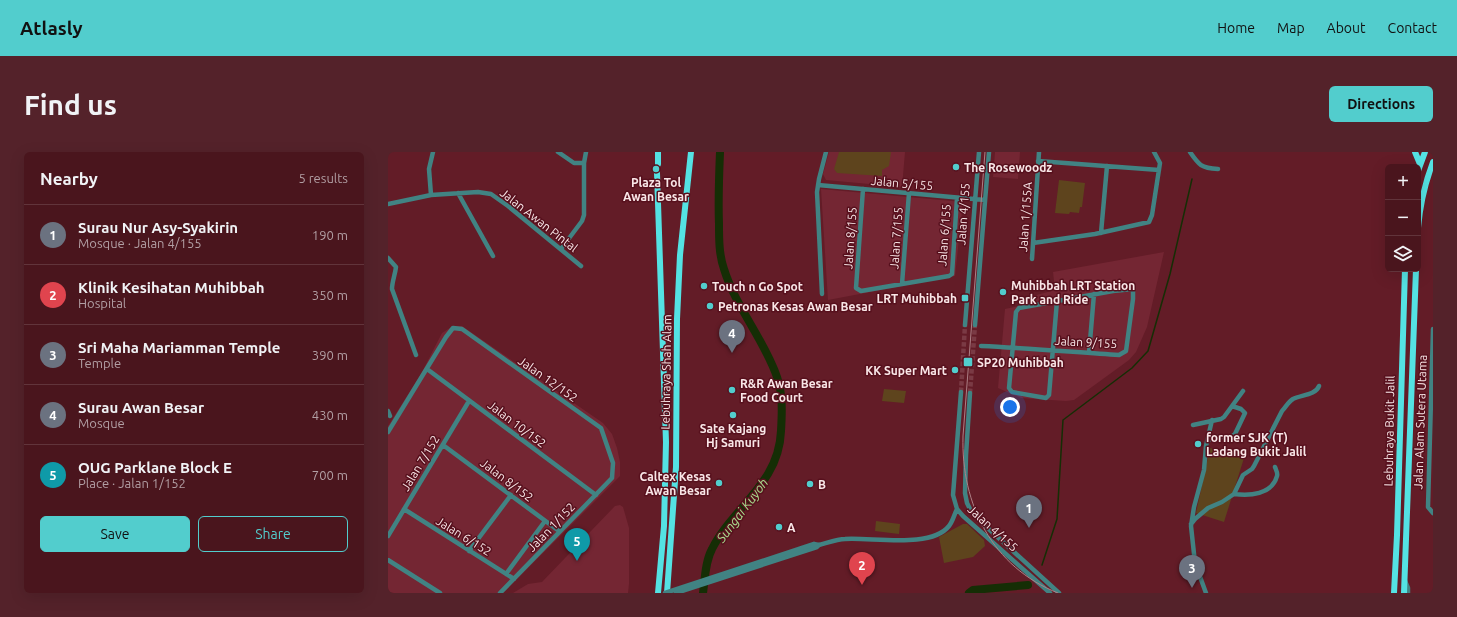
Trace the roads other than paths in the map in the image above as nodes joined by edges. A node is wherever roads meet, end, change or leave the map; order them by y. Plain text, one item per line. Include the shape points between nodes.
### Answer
1 (433, 152) edge
2 (558, 152) edge
3 (586, 152) edge
4 (658, 152) edge
5 (691, 152) edge
6 (826, 152) edge
7 (979, 152) edge
8 (989, 152) edge
9 (1039, 152) edge
10 (1154, 152) edge
11 (1190, 152) edge
12 (1415, 152) edge
13 (1425, 152) edge
14 (1038, 162) junction
15 (1433, 162) edge
16 (584, 163) junction
17 (658, 164) dead end
18 (1420, 164) joint
19 (1107, 166) junction
20 (1218, 169) dead end
21 (1159, 170) junction
22 (657, 173) dead end
23 (818, 185) junction
24 (863, 189) junction
25 (458, 193) junction
26 (909, 193) junction
27 (431, 195) junction
28 (957, 198) junction
29 (974, 199) junction
30 (985, 200) junction
31 (1421, 203) edge
32 (388, 204) edge
33 (1101, 233) junction
34 (1033, 244) junction
35 (561, 249) junction
36 (493, 256) dead end
37 (388, 258) edge
38 (1032, 259) dead end
39 (581, 266) dead end
40 (1405, 272) edge
41 (1416, 272) edge
42 (902, 284) junction
43 (822, 294) dead end
44 (1094, 294) junction
45 (1057, 301) junction
46 (975, 324) tunnel mouth
47 (965, 325) tunnel mouth
48 (1433, 330) edge
49 (981, 346) dead end
50 (1012, 348) junction
51 (1053, 350) junction
52 (1089, 353) junction
53 (416, 355) dead end
54 (1432, 355) edge
55 (426, 369) junction
56 (1319, 386) dead end
57 (1243, 391) dead end
58 (961, 392) tunnel mouth
59 (970, 392) tunnel mouth
60 (469, 401) junction
61 (1232, 406) junction
62 (1212, 420) junction
63 (1193, 425) dead end
64 (1431, 427) edge
65 (388, 432) edge
66 (1208, 440) junction
67 (443, 445) junction
68 (1276, 467) dead end
69 (613, 473) joint
70 (1234, 494) junction
71 (596, 495) junction
72 (511, 496) junction
73 (404, 509) junction
74 (957, 509) junction
75 (1433, 513) edge
76 (545, 520) junction
77 (1191, 524) junction
78 (559, 532) junction
79 (388, 536) edge
80 (816, 545) junction
81 (469, 550) junction
82 (388, 560) edge
83 (506, 574) junction
84 (514, 579) junction
85 (1404, 580) junction
86 (440, 593) edge
87 (500, 593) edge
88 (658, 593) edge
89 (666, 593) edge
90 (676, 593) edge
91 (1050, 593) edge
92 (1059, 593) edge
93 (1206, 593) edge
94 (1394, 593) edge
95 (1404, 593) edge
96 (1408, 593) edge

1 - 27 street via 429,169
2 - 16 street via 574,163
3 - 16 street
4 - 17 highway
5 - 89 highway, Lebuhraya Shah Alam via 680,255 676,467
6 - 23 street
7 - 29 street, Jalan 4/155
8 - 30 street, Jalan 4/155
9 - 14 street, Jalan 1/155A
10 - 21 street via 1159,160
11 - 20 street via 1203,167
12 - 18 highway
13 - 18 highway
14 - 19 street
14 - 34 street, Jalan 1/155A
15 - 31 highway
16 - 35 street via 584,215
19 - 21 street
19 - 33 street
21 - 33 street via 1151,219 1146,223
22 - 88 highway, Lebuhraya Shah Alam via 666,442 664,526
23 - 24 street, Jalan 5/155
23 - 43 street
24 - 26 street, Jalan 5/155
24 - 42 street, Jalan 8/155 via 856,288 861,291
25 - 27 street, Jalan Awan Pintal
25 - 35 street, Jalan Awan Pintal via 491,194
25 - 36 street
26 - 28 street, Jalan 5/155
26 - 42 street, Jalan 7/155
27 - 32 street, Jalan Awan Pintal
28 - 29 street, Jalan 5/155
28 - 42 street, Jalan 6/155 via 952,274
29 - 30 street, Jalan 5/155
29 - 47 street, Jalan 4/155
30 - 46 street, Jalan 4/155
33 - 34 street
34 - 38 street, Jalan 1/155A
35 - 39 street, Jalan Awan Pintal
37 - 53 street via 396,267 392,289
40 - 94 highway, Lebuhraya Bukit Jalil
41 - 85 highway, Lebuhraya Bukit Jalil
44 - 45 street, Jalan 9/155
44 - 52 street
44 - 52 street, Jalan 9/155 via 1132,288 1134,290 1126,350 1119,355
45 - 50 street, Jalan 9/155 via 1017,309
45 - 51 street
48 - 54 street, Jalan Alam Sutera Utama
49 - 50 street, Jalan 9/155
50 - 51 street, Jalan 9/155
50 - 51 street via 1010,391 1048,397
51 - 52 street, Jalan 9/155
54 - 64 street, Jalan Alam Sutera Utama
55 - 60 street, Jalan 10/152
55 - 65 street
55 - 69 street, Jalan 12/152 via 453,328 462,330 601,428 613,463
56 - 70 street via 1316,391 1288,403 1254,466 1243,475
57 - 61 street
58 - 74 street, Jalan 4/155 via 953,492
59 - 92 street, Jalan 4/155 via 966,455 967,503 980,521
60 - 67 street, Jalan 7/152
60 - 71 street, Jalan 10/152
61 - 62 street via 1224,417
61 - 66 street via 1245,413 1235,434 1232,437
62 - 63 street
62 - 66 street
64 - 75 street, Jalan Alam Sutera Utama via 1428,507
66 - 77 street via 1204,470
67 - 72 street, Jalan 8/152
67 - 73 street, Jalan 7/152
68 - 70 street via 1277,477 1265,491 1251,495
69 - 71 street, Jalan 1/152 via 612,478
70 - 77 street via 1208,508
71 - 78 street, Jalan 1/152
72 - 76 street, Jalan 8/152
72 - 81 street
73 - 79 street, Jalan 7/152
73 - 81 street, Jalan 6/152
74 - 80 street via 948,527 930,537 918,540 844,538
74 - 91 street, Jalan 4/155
76 - 78 street, Jalan 8/152
76 - 83 street
77 - 93 street via 1195,563
78 - 84 street, Jalan 1/152
80 - 89 street, bridge
80 - 90 street
81 - 83 street, Jalan 6/152
82 - 86 street
83 - 84 street, Jalan 6/152
84 - 87 street, Jalan 1/152
85 - 95 highway, Lebuhraya Bukit Jalil
85 - 96 street

